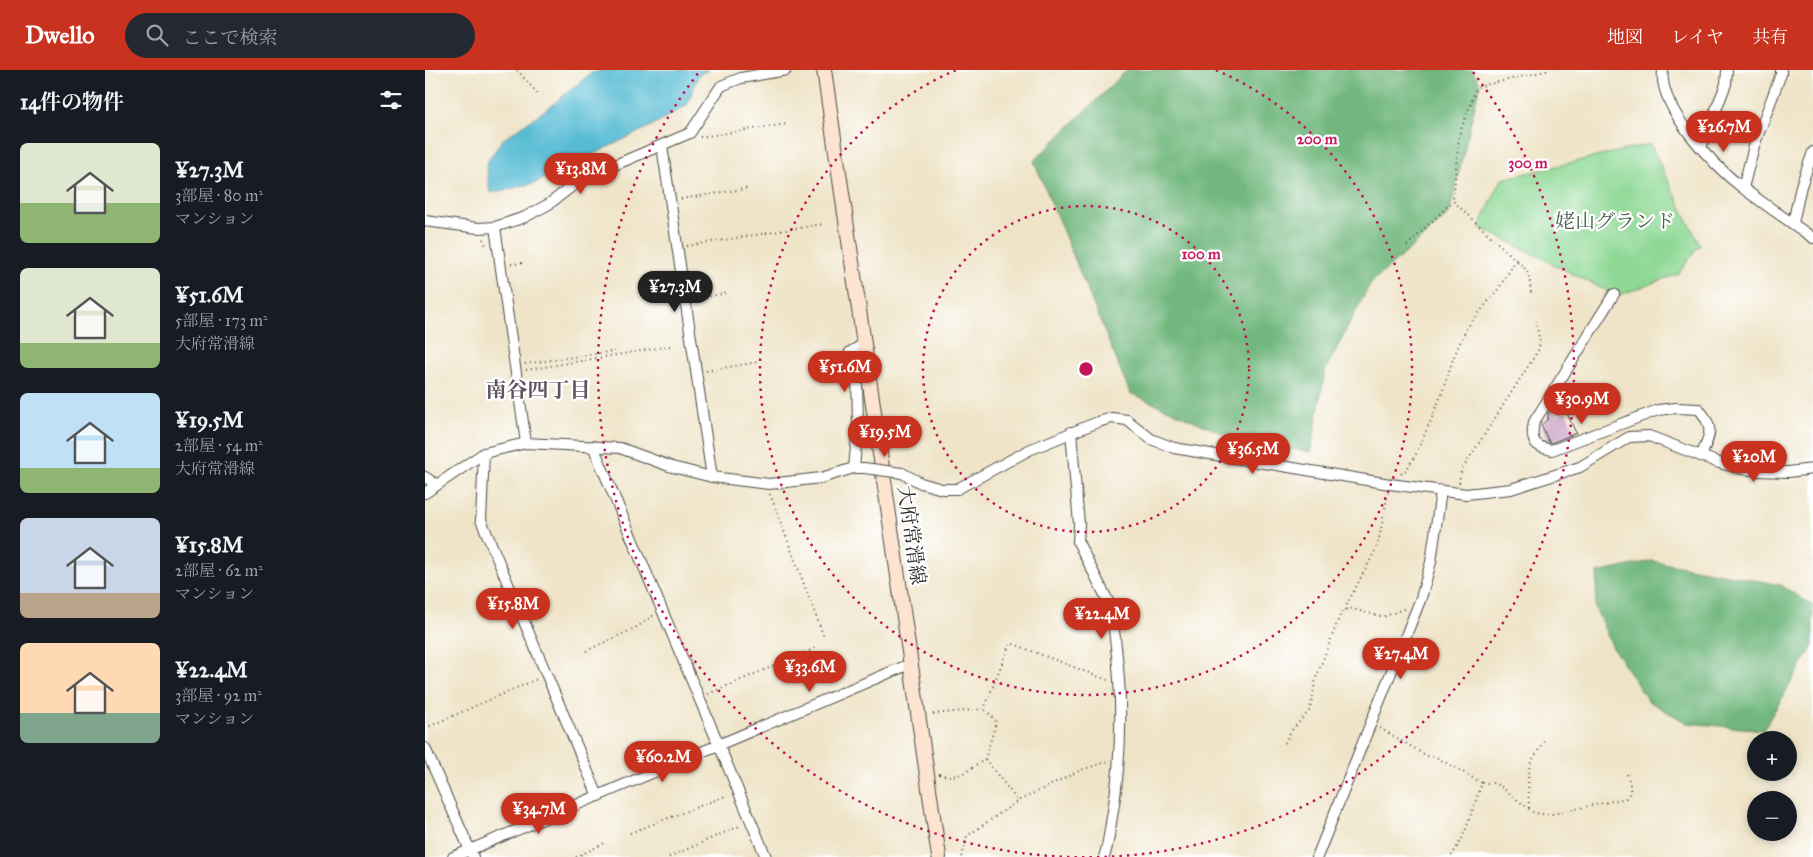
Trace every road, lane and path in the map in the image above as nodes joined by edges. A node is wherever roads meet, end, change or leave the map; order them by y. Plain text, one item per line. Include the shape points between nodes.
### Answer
1 (517, 70) edge
2 (787, 70) edge
3 (824, 70) edge
4 (1550, 70) edge
5 (1663, 70) edge
6 (1727, 70) edge
7 (1781, 70) edge
8 (538, 94) dead end
9 (787, 124) dead end
10 (690, 133) junction
11 (662, 146) junction
12 (1701, 148) junction
13 (1813, 152) edge
14 (750, 188) dead end
15 (1743, 188) junction
16 (671, 200) junction
17 (1453, 202) junction
18 (425, 221) edge
19 (1793, 223) junction
20 (823, 224) dead end
21 (495, 227) junction
22 (1813, 238) edge
23 (1407, 246) dead end
24 (678, 248) junction
25 (1516, 260) junction
26 (1531, 293) dead end
27 (727, 294) dead end
28 (1614, 294) dead end
29 (686, 301) junction
30 (1536, 321) dead end
31 (864, 344) junction
32 (670, 346) dead end
33 (615, 350) dead end
34 (758, 362) dead end
35 (515, 368) junction
36 (697, 373) junction
37 (1071, 432) junction
38 (526, 443) junction
39 (593, 446) junction
40 (484, 453) junction
41 (1701, 456) junction
42 (859, 468) junction
43 (1813, 469) edge
44 (425, 477) edge
45 (713, 477) junction
46 (769, 484) junction
47 (1392, 484) junction
48 (437, 485) junction
49 (1441, 491) junction
50 (425, 493) edge
51 (1457, 493) junction
52 (1417, 607) junction
53 (662, 610) junction
54 (1346, 610) junction
55 (823, 637) dead end
56 (816, 648) dead end
57 (585, 651) dead end
58 (911, 664) junction
59 (546, 676) junction
60 (1119, 684) junction
61 (699, 698) junction
62 (984, 709) junction
63 (933, 714) dead end
64 (1371, 723) junction
65 (425, 728) edge
66 (1546, 738) dead end
67 (1285, 743) dead end
68 (718, 746) junction
69 (425, 748) edge
70 (985, 760) junction
71 (1118, 760) junction
72 (926, 772) junction
73 (1627, 774) dead end
74 (1482, 783) junction
75 (738, 791) junction
76 (598, 796) junction
77 (1018, 801) junction
78 (1529, 808) junction
79 (751, 821) junction
80 (630, 833) dead end
81 (607, 842) dead end
82 (471, 853) edge
83 (453, 857) edge
84 (576, 857) edge
85 (669, 857) edge
86 (766, 857) edge
87 (939, 857) edge
88 (962, 857) edge
89 (1104, 857) edge
90 (1317, 857) edge
91 (1451, 857) edge

1 - 8 path
2 - 10 street via 741,78 721,86
3 - 31 main road, 大府常滑線
4 - 17 path via 1477,88 1459,135
5 - 12 street via 1662,79 1670,106
6 - 12 street via 1724,92
7 - 15 street
9 - 10 path via 699,137
10 - 11 street
11 - 16 street
11 - 21 street via 589,176 549,204 525,217
12 - 15 street
13 - 19 street
14 - 16 path
15 - 19 street
16 - 24 street
17 - 23 path
17 - 25 path
18 - 21 street
19 - 22 street
20 - 24 path
21 - 35 street
24 - 29 street
25 - 26 path via 1527,269
25 - 47 path via 1499,288 1466,329 1415,456
27 - 29 path
28 - 41 street via 1533,422 1531,433 1534,442 1541,448 1552,450 1658,410 1699,409 1709,421 1710,435
29 - 36 street
30 - 51 path via 1538,351 1461,471
31 - 42 street via 850,352 846,365 857,378
31 - 58 main road, 大府常滑線
32 - 35 path
33 - 35 path
34 - 36 path
35 - 38 street
36 - 45 street
37 - 42 street, bridge via 1029,450 957,489 921,483 902,473
37 - 47 street via 1112,418 1127,420 1151,439 1174,448
37 - 60 street via 1078,542 1111,611
38 - 39 street
38 - 40 street
39 - 45 street via 620,448 672,467
39 - 53 street
40 - 48 street
40 - 59 street via 481,520
41 - 43 street via 1719,464 1759,471
41 - 51 street via 1649,436 1629,437 1580,467 1511,489
42 - 46 street via 821,478
44 - 48 street
45 - 46 street
46 - 55 path via 768,490
47 - 49 street
47 - 54 path via 1379,539
48 - 50 street
49 - 51 street
49 - 52 street via 1431,562
52 - 54 path via 1411,606 1383,616
52 - 64 street
53 - 57 path via 637,627
53 - 61 street
54 - 67 path via 1341,613 1316,678 1309,710
56 - 61 path
58 - 68 street
58 - 72 main road, 大府常滑線
59 - 65 path
59 - 76 street
60 - 62 path via 1011,643
60 - 71 street
61 - 68 street
62 - 63 path
62 - 70 path via 996,723
64 - 74 path
64 - 90 street
66 - 78 path via 1530,764
68 - 75 street
68 - 76 street
69 - 82 street
70 - 72 path via 955,776
70 - 77 path
71 - 77 path via 1098,764
71 - 89 street via 1115,799
72 - 87 main road, 大府常滑線
73 - 78 path via 1631,790 1626,798 1552,814 1540,814
74 - 78 path via 1494,783
74 - 91 path via 1463,837
75 - 79 street
75 - 80 path
76 - 82 street
77 - 88 path via 967,836
79 - 85 path
79 - 86 street
81 - 84 path
82 - 83 street

